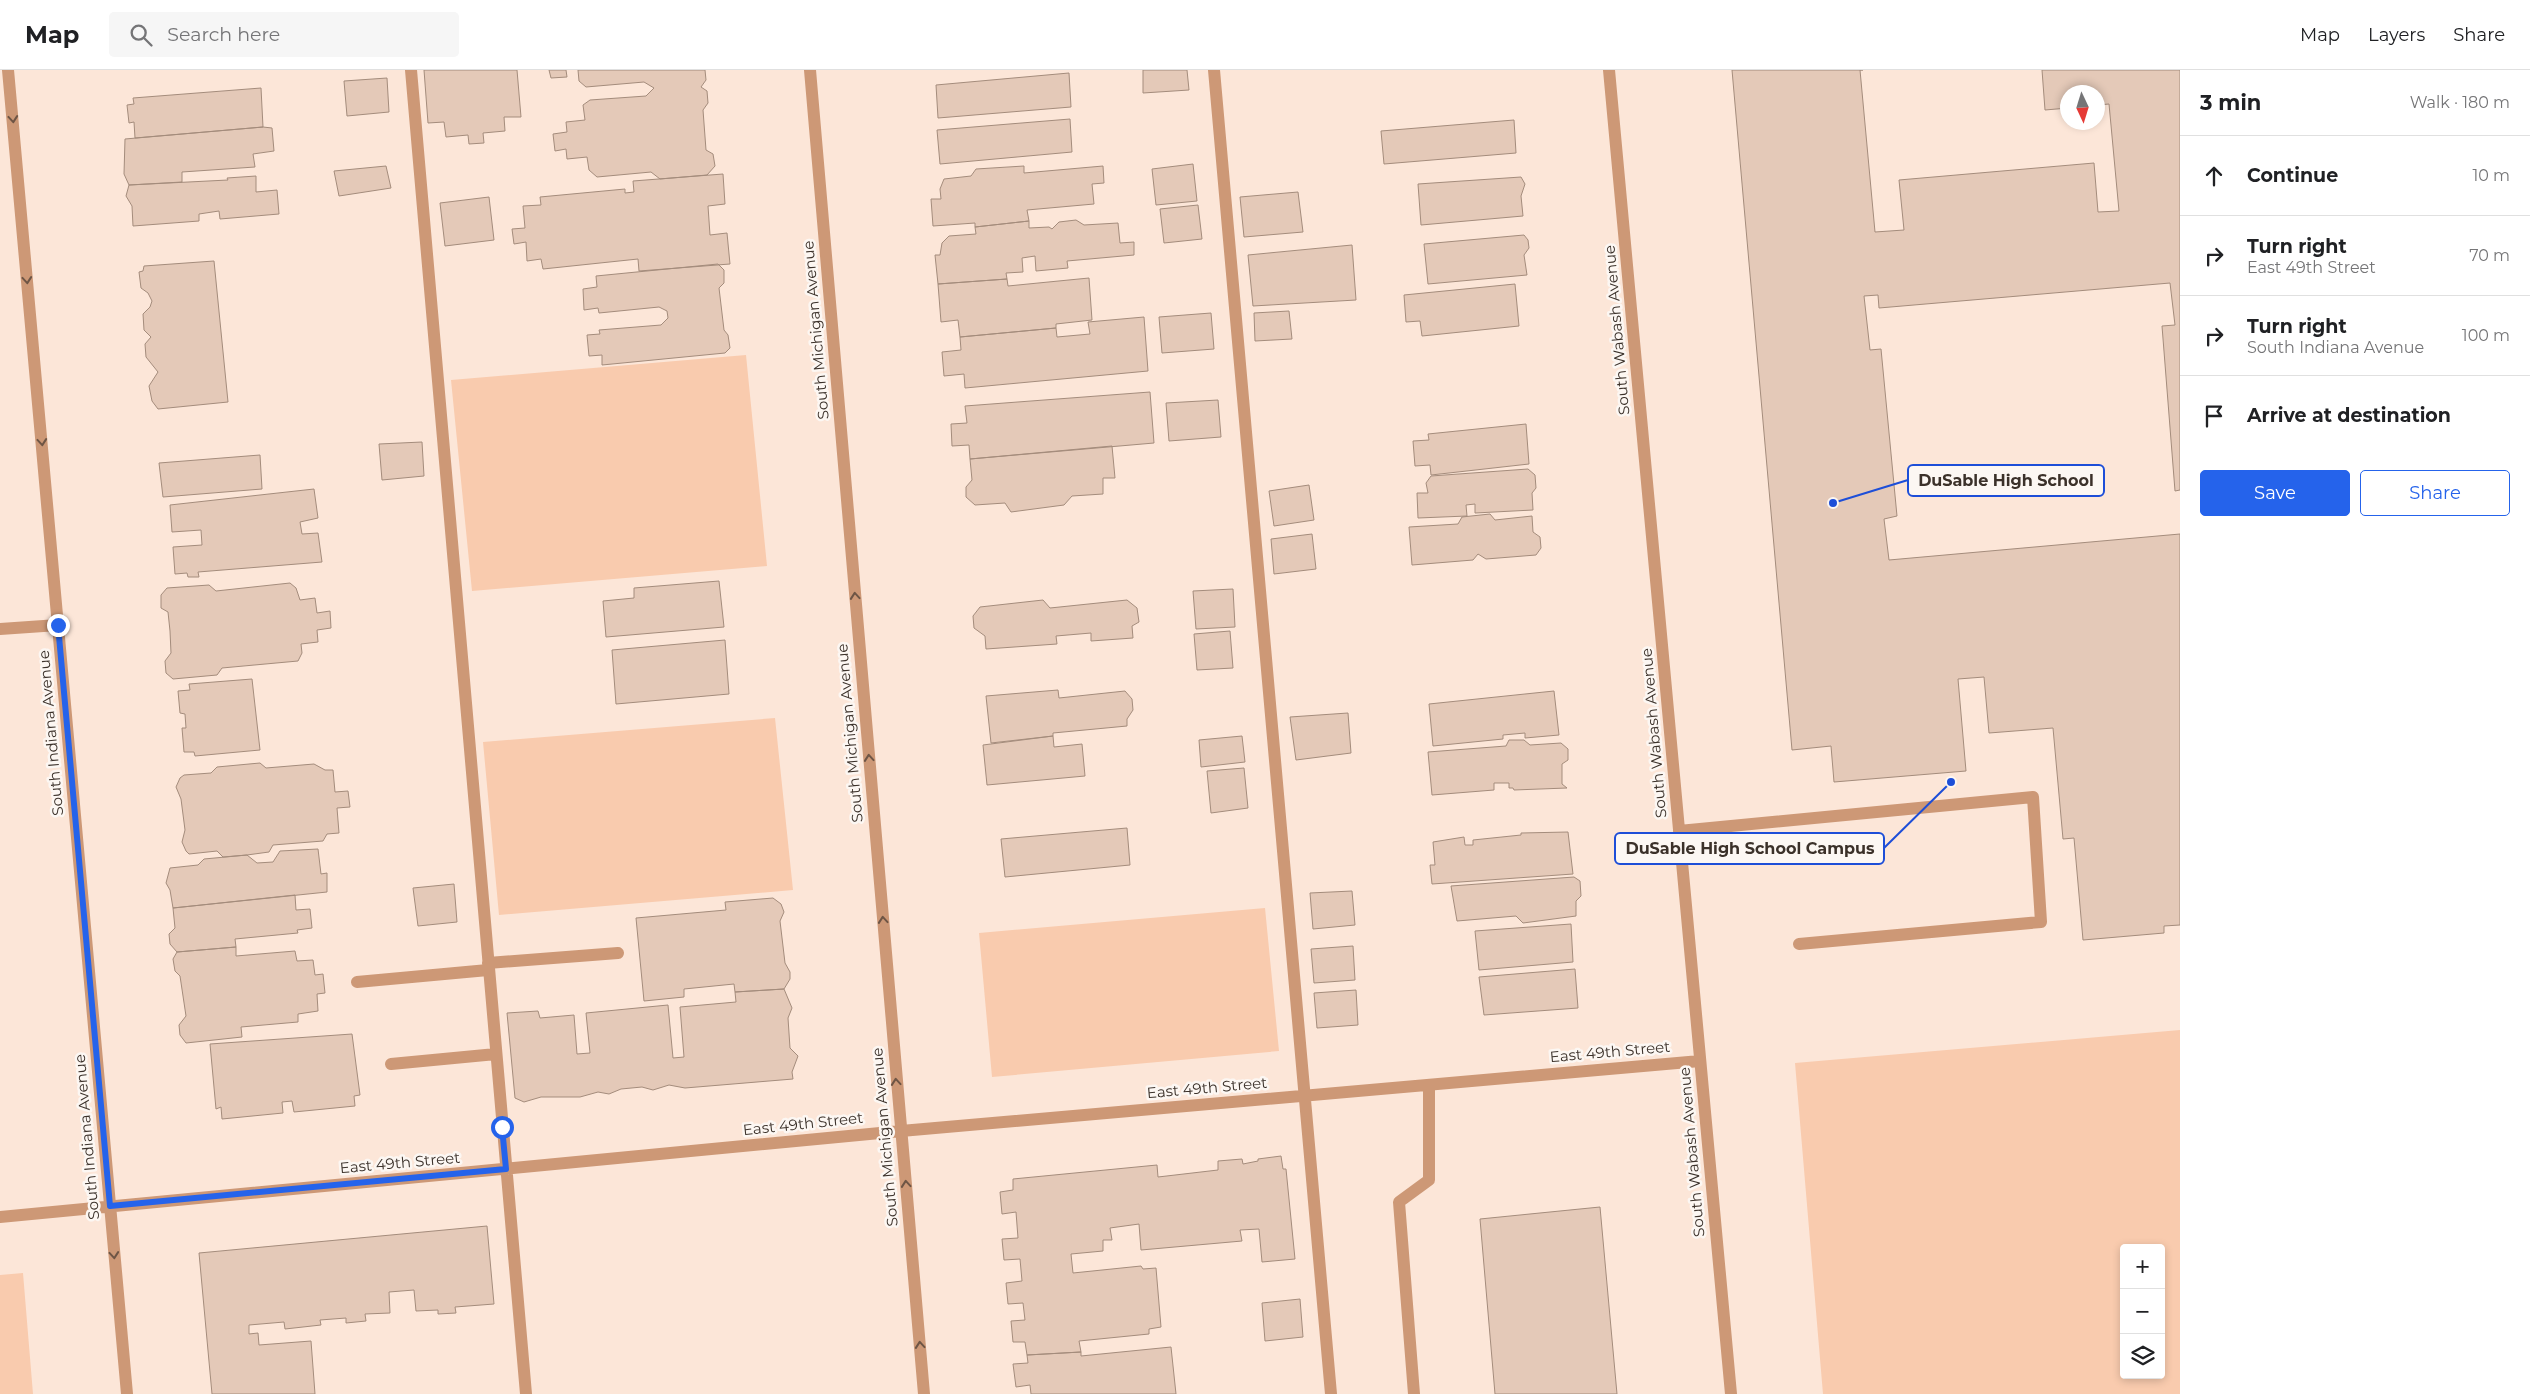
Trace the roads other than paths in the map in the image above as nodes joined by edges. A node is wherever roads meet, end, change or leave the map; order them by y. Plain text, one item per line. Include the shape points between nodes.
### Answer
1 (8, 70) edge
2 (411, 70) edge
3 (810, 70) edge
4 (1214, 70) edge
5 (1609, 70) edge
6 (58, 625) junction
7 (0, 629) edge
8 (1679, 831) junction
9 (1799, 944) dead end
10 (618, 953) dead end
11 (488, 967) junction
12 (357, 982) dead end
13 (496, 1054) junction
14 (1700, 1061) junction
15 (391, 1064) dead end
16 (1428, 1085) junction
17 (1305, 1096) junction
18 (901, 1131) junction
19 (506, 1169) junction
20 (110, 1206) junction
21 (0, 1217) edge
22 (127, 1394) edge
23 (526, 1394) edge
24 (924, 1394) edge
25 (1331, 1394) edge
26 (1414, 1394) edge
27 (1731, 1394) edge

1 -> 6 street, South Indiana Avenue
2 - 11 street
18 -> 3 street, South Michigan Avenue
4 - 17 street
5 - 8 street, South Wabash Avenue
6 - 7 street
6 - 20 street, South Indiana Avenue
8 - 9 street via 2034,797 2041,922
8 - 14 street, South Wabash Avenue
10 - 11 street
11 - 12 street
11 - 13 street
13 - 15 street
13 - 19 street
14 - 16 street, East 49th Street
14 - 27 street, South Wabash Avenue
16 - 17 street, East 49th Street
16 - 26 street via 1429,1180 1399,1202
17 - 18 street, East 49th Street
17 - 25 street
18 - 19 street, East 49th Street
24 -> 18 street, South Michigan Avenue
19 - 20 street, East 49th Street
19 - 23 street
20 - 21 street, East 49th Street
20 -> 22 street, South Indiana Avenue

